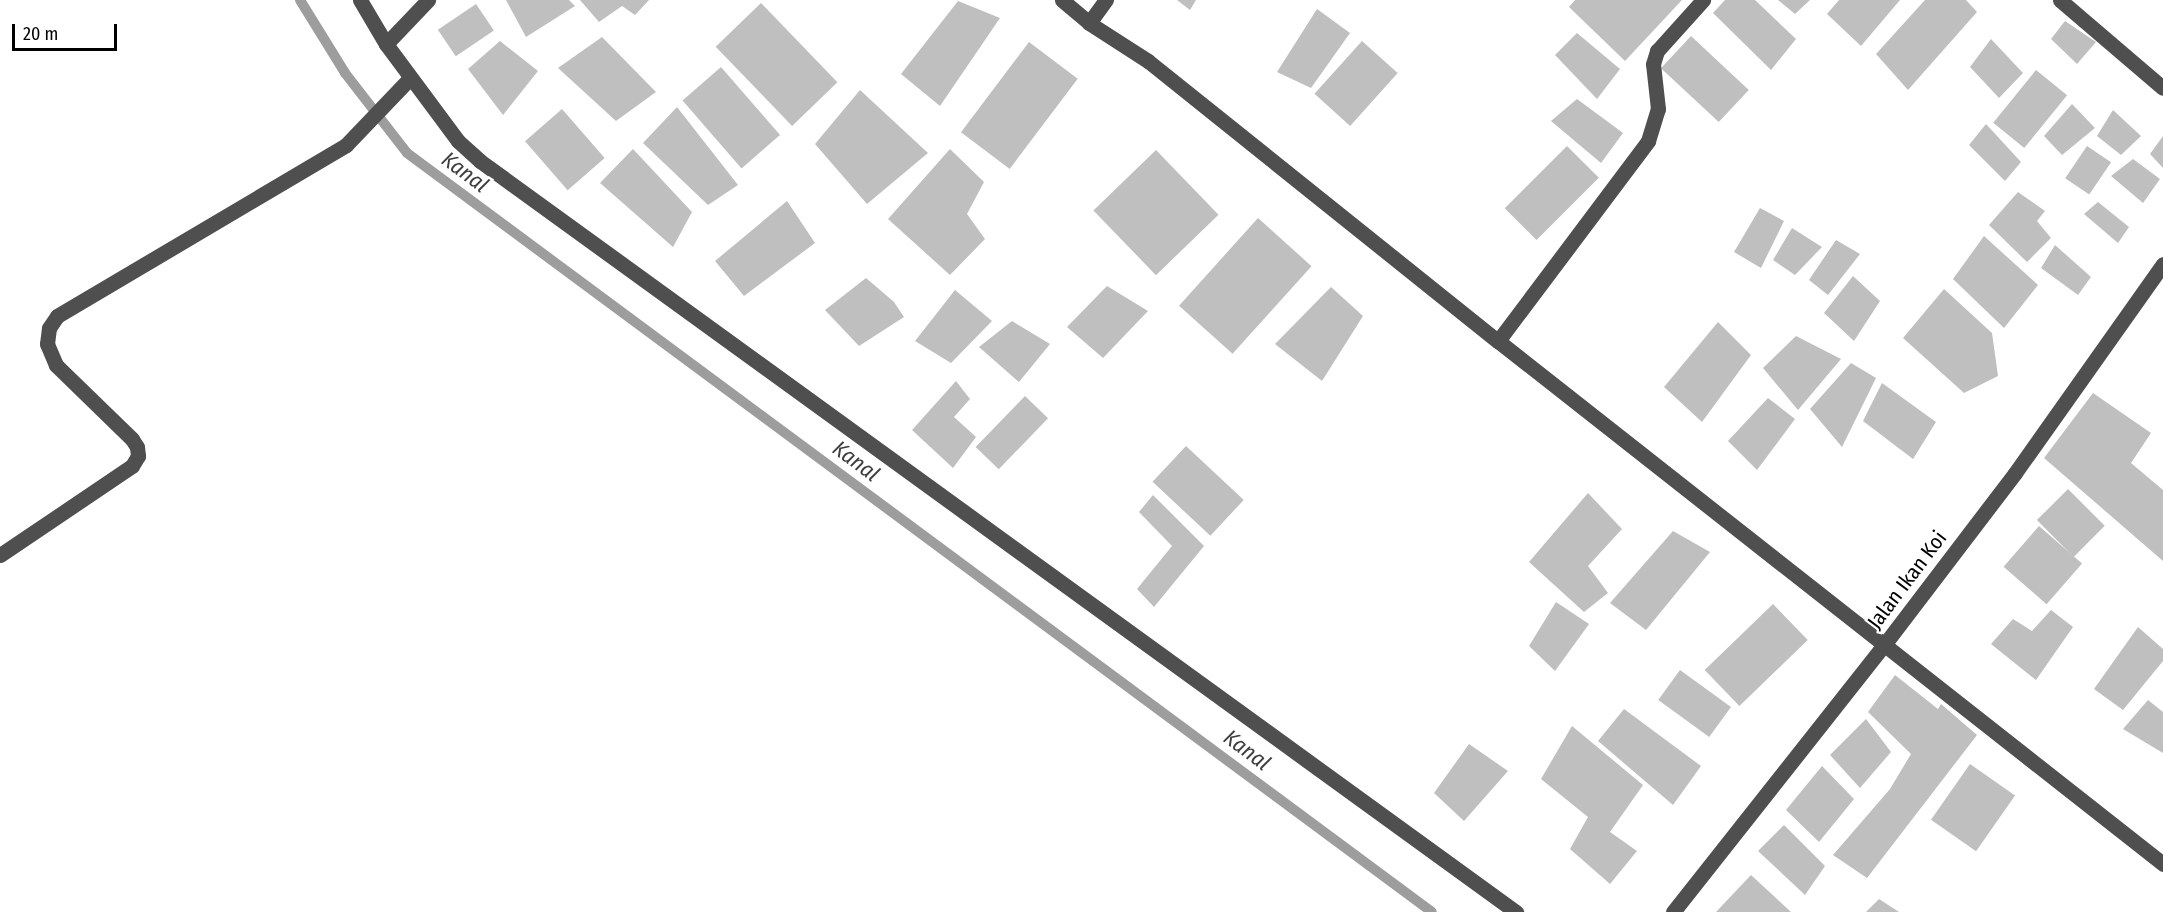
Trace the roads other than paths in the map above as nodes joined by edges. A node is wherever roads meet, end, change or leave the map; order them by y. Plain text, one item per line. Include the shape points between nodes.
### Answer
1 (360, 0) edge
2 (428, 0) edge
3 (1062, 0) edge
4 (1106, 0) edge
5 (1703, 0) edge
6 (2060, 0) edge
7 (1089, 23) junction
8 (386, 44) junction
9 (404, 84) junction
10 (2163, 88) edge
11 (2163, 264) edge
12 (1498, 341) junction
13 (0, 555) edge
14 (1884, 645) junction
15 (2163, 864) edge
16 (1516, 912) edge
17 (1673, 912) edge

1 - 8 street
2 - 8 street
3 - 7 street
4 - 7 street
5 - 12 street via 1657,51 1653,64 1658,109 1648,141
6 - 10 street
7 - 12 street via 1148,61
8 - 9 street
9 - 13 street via 345,145 57,316 49,328 47,344 56,365 132,439 138,456 132,466
9 - 16 street via 480,161
11 - 14 street, Jalan Ikan Koi via 2015,472
12 - 14 street
14 - 15 street
14 - 17 street, Jalan Ikan Koi

